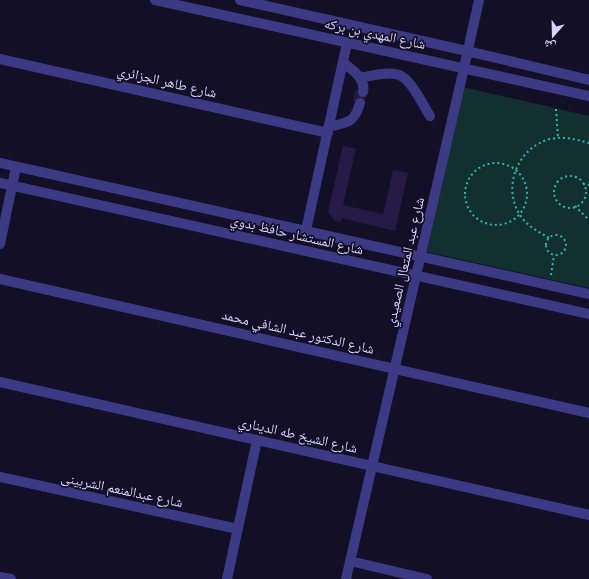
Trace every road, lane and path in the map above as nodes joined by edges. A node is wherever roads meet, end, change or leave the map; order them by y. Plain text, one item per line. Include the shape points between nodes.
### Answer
1 (155, 0) edge
2 (240, 0) edge
3 (478, 0) edge
4 (348, 43) junction
5 (467, 51) junction
6 (0, 59) edge
7 (343, 62) junction
8 (464, 68) junction
9 (360, 78) junction
10 (589, 80) edge
11 (363, 92) dead end
12 (589, 96) edge
13 (360, 103) dead end
14 (556, 109) dead end
15 (430, 116) dead end
16 (328, 130) junction
17 (558, 138) junction
18 (589, 143) edge
19 (0, 163) edge
20 (16, 167) junction
21 (515, 170) junction
22 (0, 183) edge
23 (583, 184) junction
24 (589, 185) edge
25 (12, 186) junction
26 (575, 206) junction
27 (519, 214) junction
28 (589, 220) edge
29 (306, 230) junction
30 (549, 238) junction
31 (0, 244) edge
32 (554, 255) junction
33 (420, 256) junction
34 (416, 276) junction
35 (0, 279) edge
36 (549, 285) junction
37 (589, 294) edge
38 (589, 314) edge
39 (394, 369) junction
40 (0, 382) edge
41 (589, 413) edge
42 (257, 440) junction
43 (372, 466) junction
44 (0, 477) edge
45 (589, 515) edge
46 (238, 529) junction
47 (350, 561) junction
48 (0, 576) edge
49 (11, 579) edge
50 (227, 579) edge
51 (346, 579) edge
52 (427, 579) edge

1 - 4 street, شارع المهدي بن بركه
2 - 5 street, شارع المهدي بن بركه
3 - 5 street, شارع عبد المتعال الصعيدي
4 - 7 street
4 - 8 street, شارع المهدي بن بركه
5 - 8 street, شارع عبد المتعال الصعيدي
5 - 10 street, شارع المهدي بن بركه
6 - 16 street, شارع طاهر الجزائري
7 - 9 street
7 - 16 street
8 - 12 street, شارع المهدي بن بركه
8 - 33 street, شارع عبد المتعال الصعيدي
9 - 11 street
9 - 15 street via 390,74 403,77
13 - 16 street via 350,120
14 - 17 path
16 - 29 street
17 - 18 path
17 - 21 path via 532,148
19 - 20 street, شارع المستشار حافظ بدوي
20 - 25 street
20 - 29 street, شارع المستشار حافظ بدوي
21 - 27 path via 512,192
21 - 27 path via 526,188 526,201
21 - 27 path via 510,166 496,163 477,169 465,186 465,200 471,212 488,224 502,224
22 - 25 street, شارع المستشار حافظ بدوي
23 - 24 path
23 - 26 path via 584,197
23 - 26 path via 572,176 563,177 556,184 554,193 558,202 566,207
25 - 31 street
25 - 34 street, شارع المستشار حافظ بدوي
26 - 28 path
27 - 30 path via 532,228
29 - 33 street, شارع المستشار حافظ بدوي
30 - 32 path via 547,248
30 - 32 path via 560,236 566,242 567,246 563,253
32 - 36 path
33 - 34 street, شارع عبد المتعال الصعيدي
33 - 36 street, شارع المستشار حافظ بدوي
34 - 38 street, شارع المستشار حافظ بدوي
34 - 39 street, شارع عبد المتعال الصعيدي
35 - 39 street, شارع الدكتور عبد الشافي محمد
36 - 37 street, شارع المستشار حافظ بدوي
39 - 41 street, شارع الدكتور عبد الشافي محمد
39 - 43 street, شارع عبد المتعال الصعيدي
40 - 42 street, شارع الشيخ طه الديناري
42 - 43 street, شارع الشيخ طه الديناري
42 - 46 street
43 - 45 street, شارع الشيخ طه الديناري
43 - 47 street, شارع عبد المتعال الصعيدي
44 - 46 street, شارع عبدالمنعم الشربينى
46 - 50 street
47 - 51 street, شارع عبد المتعال الصعيدي
47 - 52 street
48 - 49 street

